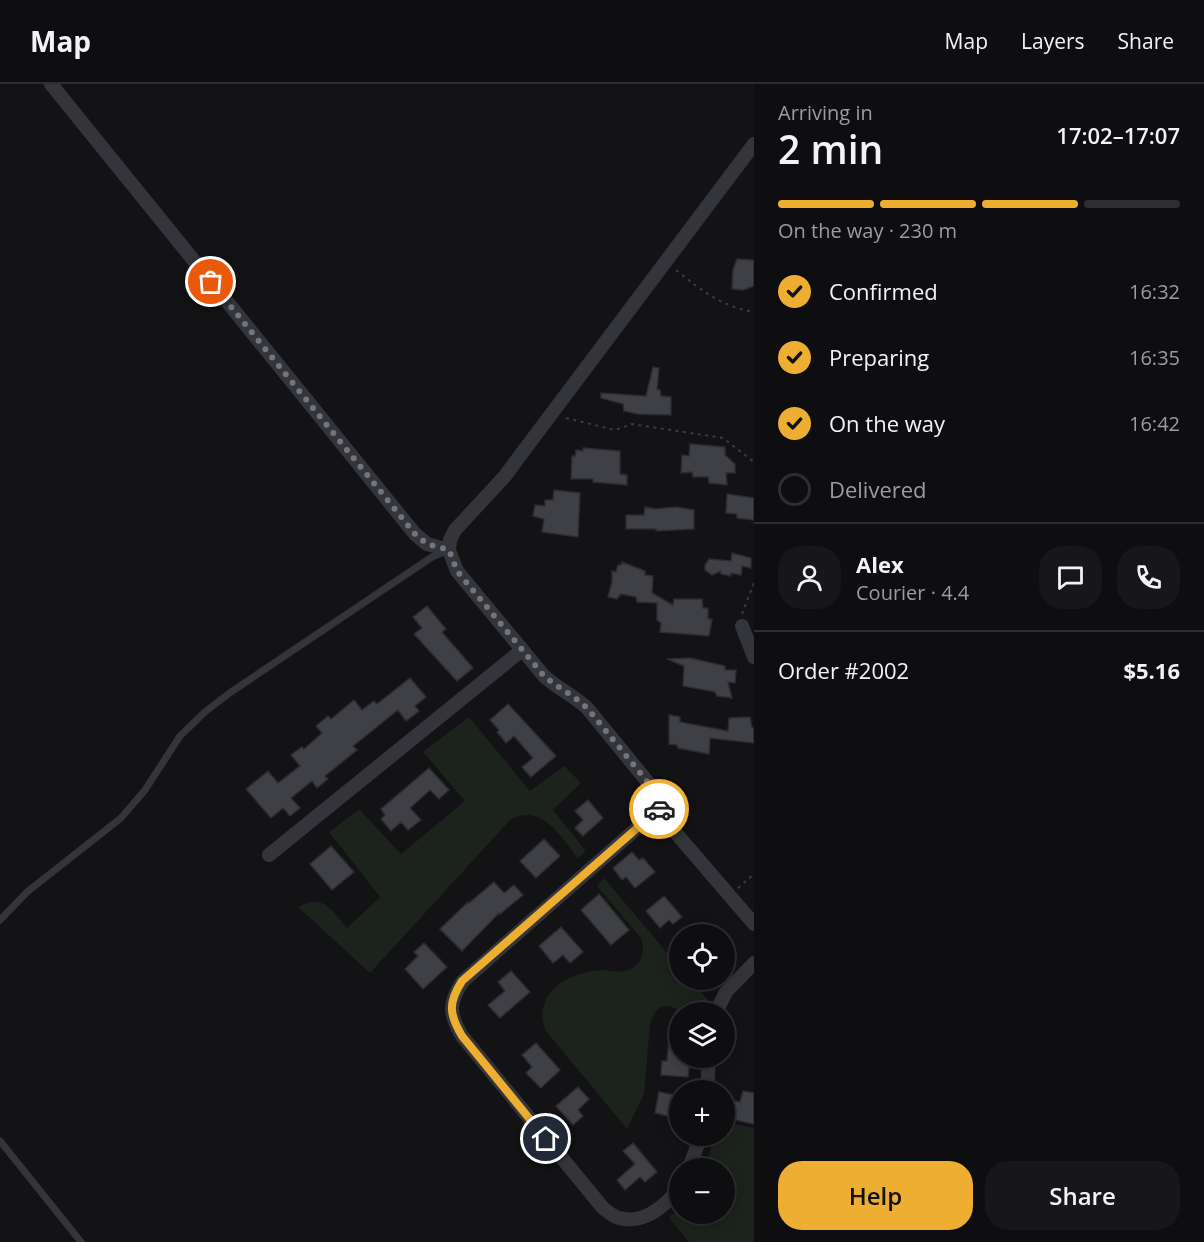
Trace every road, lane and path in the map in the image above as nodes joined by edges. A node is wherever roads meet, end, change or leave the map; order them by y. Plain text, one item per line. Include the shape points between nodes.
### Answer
1 (51, 84) edge
2 (754, 144) edge
3 (666, 262) junction
4 (754, 312) edge
5 (551, 415) junction
6 (754, 462) edge
7 (449, 550) junction
8 (754, 583) edge
9 (754, 591) edge
10 (750, 592) junction
11 (742, 626) joint
12 (522, 650) junction
13 (754, 657) edge
14 (660, 808) junction
15 (269, 855) dead end
16 (754, 874) edge
17 (729, 896) junction
18 (0, 920) edge
19 (754, 924) edge
20 (754, 963) edge
21 (721, 1002) edge
22 (0, 1141) edge
23 (669, 1201) edge
24 (81, 1242) edge

1 - 7 street via 415,534 427,544
2 - 3 street
3 - 4 path via 718,301
3 - 5 street
5 - 6 path via 615,430 632,424 723,438
5 - 7 street via 505,476 455,530
7 - 12 street via 457,571
7 - 18 lane via 432,557 206,711 180,736 145,790 121,818 27,892
8 - 10 path
9 - 10 path
10 - 11 path via 742,611
11 - 13 street
12 - 14 street via 555,686 588,709 646,780
12 - 15 street
14 - 17 street via 675,832
14 - 23 street via 462,981 451,1005 454,1023 462,1036 603,1208 619,1218 637,1218 653,1214
16 - 17 path
17 - 19 street
20 - 21 street
22 - 24 lane

